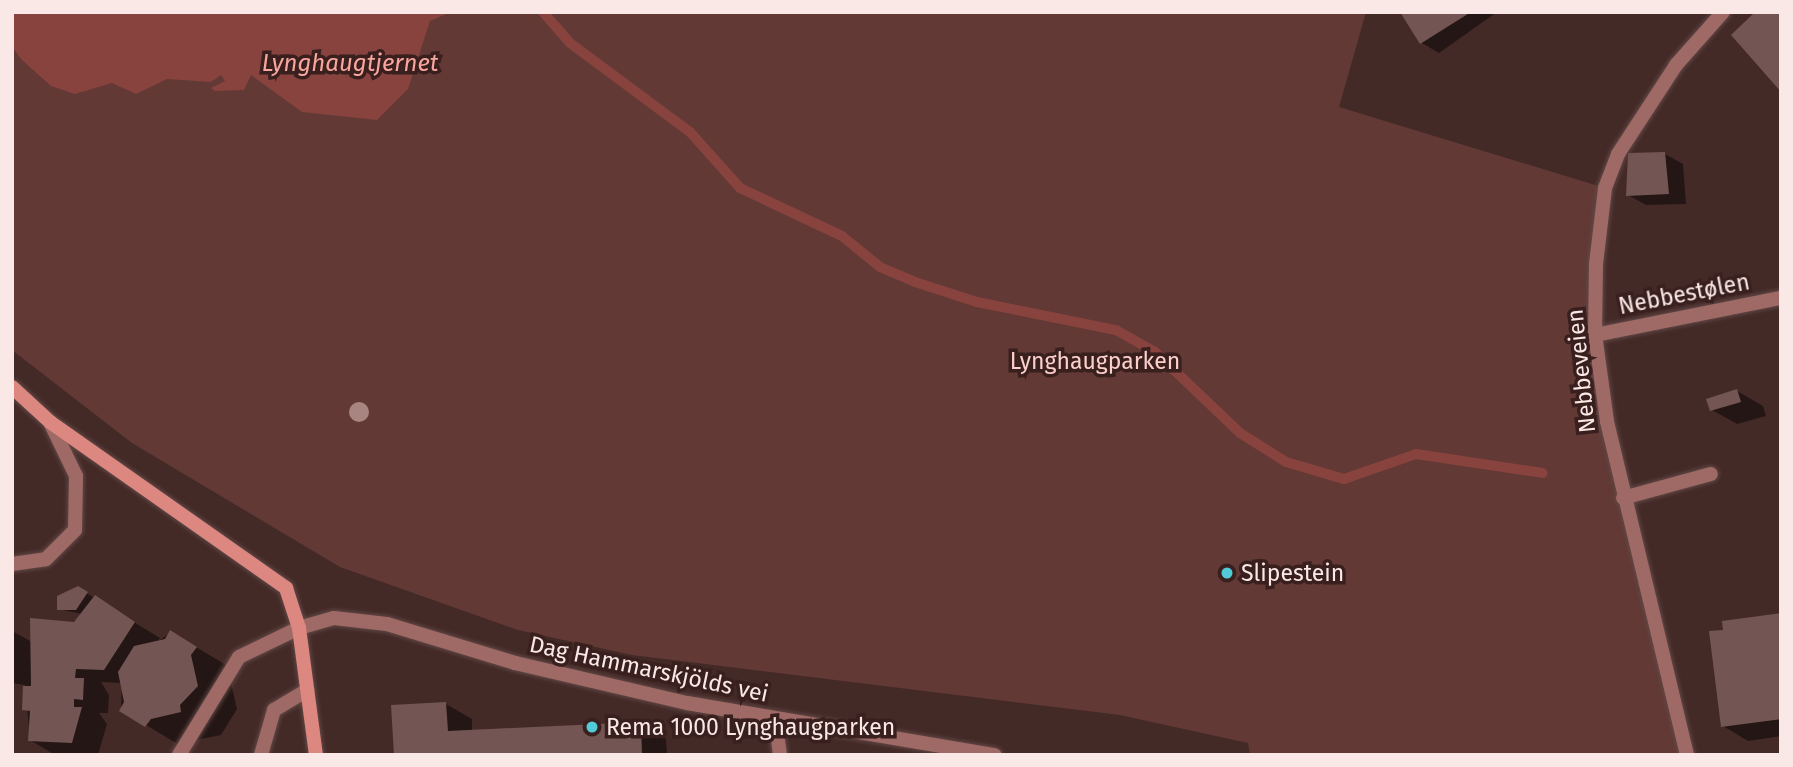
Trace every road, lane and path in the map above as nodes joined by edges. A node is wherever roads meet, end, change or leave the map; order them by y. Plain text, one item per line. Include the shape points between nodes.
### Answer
1 (1723, 12) edge
2 (1781, 298) edge
3 (1595, 335) junction
4 (12, 387) edge
5 (50, 422) junction
6 (1711, 474) dead end
7 (1623, 498) junction
8 (12, 564) edge
9 (299, 628) junction
10 (307, 690) junction
11 (775, 719) junction
12 (936, 750) edge
13 (179, 755) edge
14 (261, 755) edge
15 (316, 755) edge
16 (780, 755) edge
17 (995, 755) edge
18 (1687, 755) edge

1 - 3 street, Nebbeveien via 1676,65 1618,154 1605,188
2 - 3 street, Nebbestølen
3 - 7 street, Nebbeveien
4 - 5 main road
5 - 8 street via 76,476 75,530 46,558
5 - 9 main road via 286,588
6 - 7 street
7 - 18 street, Nebbeveien
9 - 10 main road
9 - 11 street, Dag Hammarskjölds vei via 334,618 387,624 581,680
9 - 13 street, Dag Hammarskjölds vei via 239,657
10 - 14 street via 274,710
10 - 15 main road
11 - 12 street, Dag Hammarskjölds vei
11 - 16 street
12 - 17 street, Dag Hammarskjölds vei

